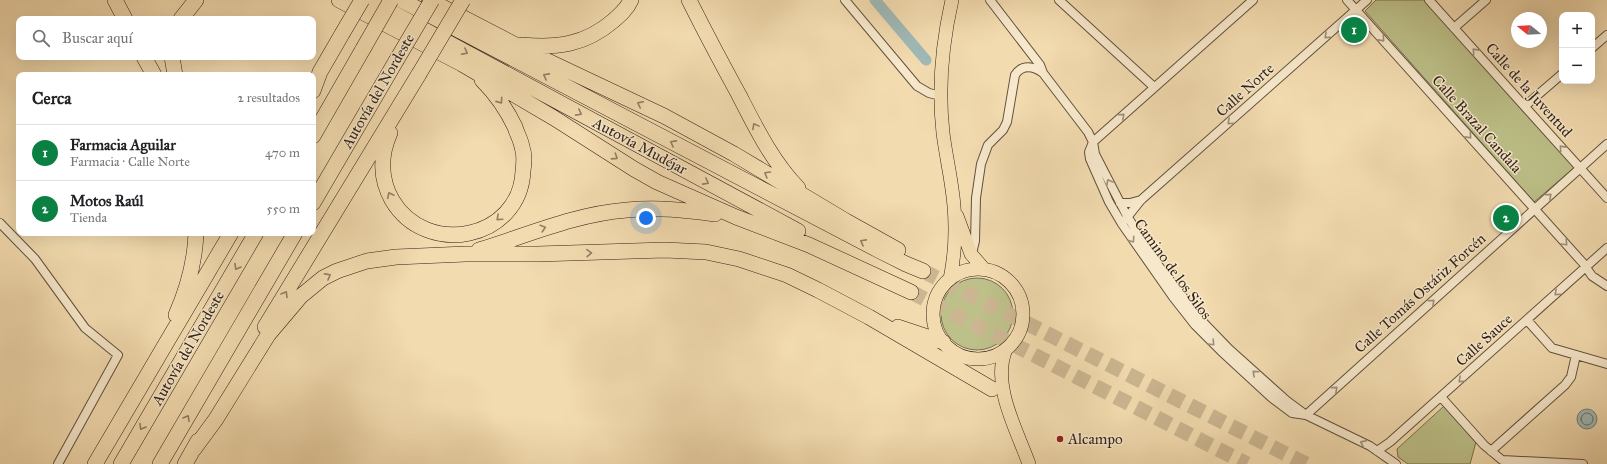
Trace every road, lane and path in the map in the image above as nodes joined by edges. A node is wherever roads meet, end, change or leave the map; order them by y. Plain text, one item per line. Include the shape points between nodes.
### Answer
1 (114, 0) edge
2 (196, 0) edge
3 (339, 0) edge
4 (362, 0) edge
5 (369, 0) edge
6 (391, 0) edge
7 (401, 0) edge
8 (430, 0) edge
9 (463, 0) edge
10 (631, 0) edge
11 (689, 0) edge
12 (845, 0) edge
13 (952, 0) edge
14 (990, 0) edge
15 (1059, 0) edge
16 (1253, 0) edge
17 (1347, 0) edge
18 (1367, 0) edge
19 (1429, 0) edge
20 (1486, 0) edge
21 (1356, 10) junction
22 (122, 16) edge
23 (183, 16) edge
24 (1454, 28) junction
25 (1607, 34) edge
26 (513, 44) junction
27 (1595, 45) edge
28 (146, 60) edge
29 (172, 60) edge
30 (462, 64) junction
31 (152, 72) edge
32 (174, 72) edge
33 (1043, 73) junction
34 (317, 76) edge
35 (1559, 77) edge
36 (1154, 87) junction
37 (407, 94) junction
38 (940, 96) junction
39 (1525, 106) junction
40 (316, 131) edge
41 (1093, 142) junction
42 (1607, 144) edge
43 (1580, 168) junction
44 (316, 197) edge
45 (1607, 198) edge
46 (1141, 200) junction
47 (812, 201) junction
48 (1120, 203) junction
49 (954, 207) junction
50 (1534, 209) junction
51 (1128, 216) junction
52 (736, 217) junction
53 (0, 223) edge
54 (1122, 224) junction
55 (196, 236) edge
56 (229, 236) edge
57 (254, 236) edge
58 (293, 236) edge
59 (1607, 248) edge
60 (466, 254) junction
61 (971, 254) junction
62 (1586, 267) junction
63 (984, 269) junction
64 (950, 279) junction
65 (1607, 286) edge
66 (869, 317) junction
67 (1527, 320) junction
68 (943, 342) junction
69 (1006, 349) junction
70 (1576, 355) junction
71 (963, 356) junction
72 (1607, 364) edge
73 (992, 389) junction
74 (138, 392) junction
75 (1441, 397) junction
76 (1006, 405) junction
77 (1306, 415) junction
78 (194, 449) junction
79 (1377, 451) junction
80 (1491, 451) junction
81 (58, 464) edge
82 (95, 464) edge
83 (121, 464) edge
84 (160, 464) edge
85 (185, 464) edge
86 (1029, 464) edge
87 (1396, 464) edge
88 (1583, 464) edge

1 - 22 highway
2 - 23 highway
3 - 30 highway
4 - 34 highway, bridge
5 -> 52 highway, Autovía Mudéjar via 911,292 794,238
6 - 40 highway, bridge
47 -> 7 highway, Autovía Mudéjar via 908,255 923,271
8 - 26 highway
8 - 44 highway, Autovía del Nordeste, bridge
9 - 37 highway, bridge
10 - 26 highway via 622,13 585,39 554,46
47 -> 11 highway via 788,176 762,139
12 - 38 street via 917,86
13 - 38 main road
14 - 33 street, Camino de los Silos via 1040,65
15 - 36 street
16 - 36 street
17 - 21 street, Calle Brazal Candala
18 - 21 street, Calle Norte
19 - 24 street, Calle de la Juventud
20 - 24 street
21 -> 46 street, Calle Norte
21 -> 50 street, Calle Brazal Candala
39 -> 24 street, Calle de la Juventud
25 - 27 street
47 -> 26 highway via 664,116
28 - 31 highway
29 - 32 highway
30 -> 37 highway via 496,96 511,119 523,148 523,174 516,200 489,226 465,234 438,233 416,225 397,208 383,179 382,166 388,136
30 -> 52 highway via 542,110 639,172
33 - 41 street, Camino de los Silos
33 - 61 street via 1027,67 1015,75 1007,122 1003,130 988,145 981,164 975,204 975,241
35 - 39 street
41 -> 36 street
78 -> 37 highway via 212,414
38 - 49 main road
43 -> 39 street, Calle de la Juventud
48 -> 41 street, Camino de los Silos via 1095,154
41 - 54 street, Camino de los Silos via 1089,155 1093,168
42 - 43 street, Calle Tomás Ostáriz Forcén
43 - 45 street, Calle de la Juventud
50 -> 43 street, Calle Tomás Ostáriz Forcén
46 - 48 street
46 - 51 street, Calle Norte
48 - 51 street, Camino de los Silos
49 - 61 main road
49 - 64 main road via 954,258
50 -> 62 street, Calle Brazal Candala
77 -> 50 street, Calle Tomás Ostáriz Forcén
51 - 54 street, Calle Norte
77 -> 51 street, Camino de los Silos via 1229,349 1201,320 1158,265
60 -> 52 highway via 571,220 625,210 675,209
53 - 81 street via 35,259 85,328 118,355
54 -> 77 street, Camino de los Silos via 1195,325 1282,406 1292,413
55 - 74 highway via 193,260 177,314
56 - 74 highway
57 -> 83 highway, Autovía del Nordeste
84 -> 58 highway
59 - 62 street, Calle Sauce
60 -> 66 highway via 665,250 706,252 739,259 787,275
78 -> 60 highway via 216,419 268,335 300,296 323,278 367,261
61 - 63 main road
62 - 65 street, Calle Brazal Candala via 1595,278
62 -> 67 street, Calle Sauce
63 - 64 main road via 963,272
63 - 69 main road via 1007,280 1016,290 1021,302 1021,328
64 - 68 main road via 939,292 934,309 935,326
66 - 68 highway
66 - 73 highway
67 - 70 street via 1552,348
67 -> 75 street, Calle Sauce
68 - 71 main road
69 - 71 main road via 988,358
69 - 76 main road via 1001,372
70 - 72 street
70 - 80 street via 1565,385
71 - 73 main road
73 - 76 main road
74 - 82 highway
75 - 79 street, Calle Sauce
75 - 80 street
76 - 86 main road
79 -> 77 street, Camino de los Silos
78 - 85 highway
79 - 87 street, Camino de los Silos
80 - 88 street via 1506,461

